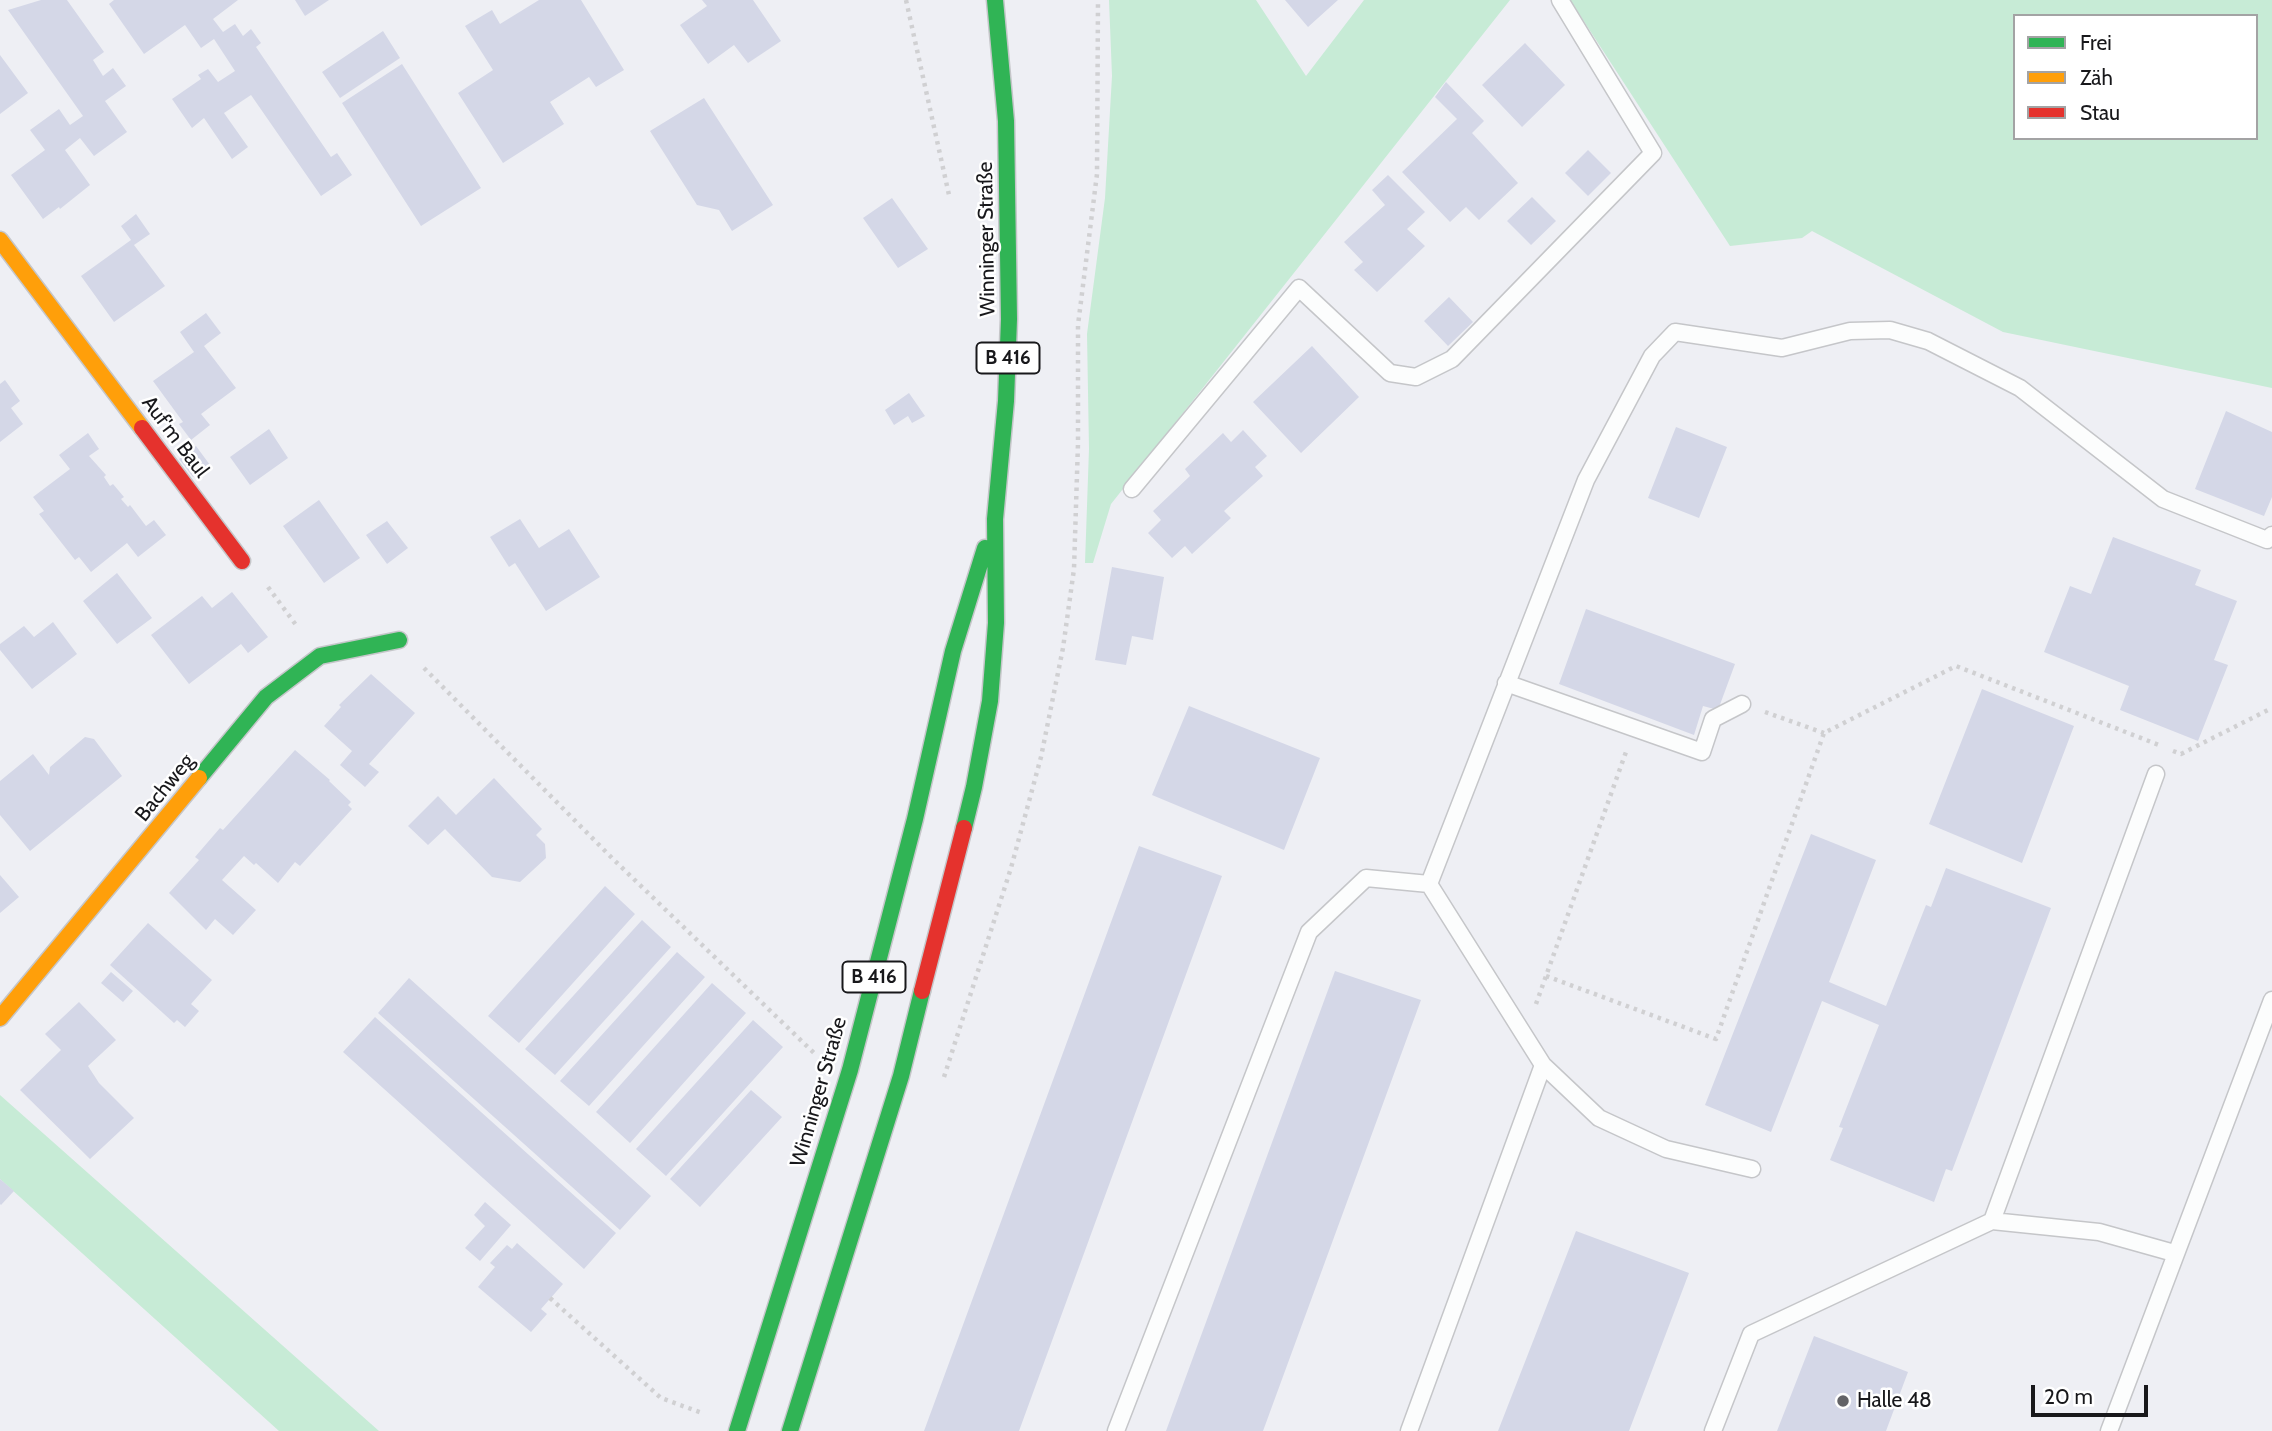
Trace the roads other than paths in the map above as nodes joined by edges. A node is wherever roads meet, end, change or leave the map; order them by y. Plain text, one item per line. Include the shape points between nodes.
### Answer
1 (995, 0) edge
2 (1560, 0) edge
3 (0, 240) edge
4 (1132, 489) dead end
5 (995, 519) junction
6 (2272, 535) edge
7 (242, 561) road end
8 (399, 640) road end
9 (1506, 683) junction
10 (1742, 704) road end
11 (2156, 774) dead end
12 (1429, 884) junction
13 (2272, 1000) edge
14 (0, 1018) edge
15 (1543, 1065) junction
16 (1752, 1169) dead end
17 (1992, 1221) junction
18 (2174, 1254) junction
19 (737, 1431) edge
20 (790, 1431) edge
21 (1116, 1431) edge
22 (1409, 1431) edge
23 (1713, 1431) edge
24 (2109, 1431) edge

1 - 5 main road, Winninger Straße / B 416 via 1006,121 1009,318
2 - 4 lane via 1653,153 1452,359 1416,377 1390,373 1299,288
3 - 7 main road, Auf'm Baul
5 - 19 main road, Winninger Straße / B 416 via 957,640 850,1070
5 - 20 main road, Winninger Straße / B 416 via 994,664 974,787 901,1076
6 - 9 lane via 2267,540 2163,499 2020,388 1928,341 1890,330 1850,331 1782,348 1675,332 1652,356 1586,480
8 - 14 main road, Bachweg via 320,656 266,697
9 - 10 lane via 1702,752 1713,719
9 - 12 lane
11 - 17 lane
12 - 15 lane
12 - 21 lane via 1366,878 1309,932
13 - 18 lane
15 - 16 lane via 1599,1118 1666,1149
15 - 22 lane
17 - 18 lane via 2099,1232
17 - 23 lane via 1751,1334
18 - 24 lane

